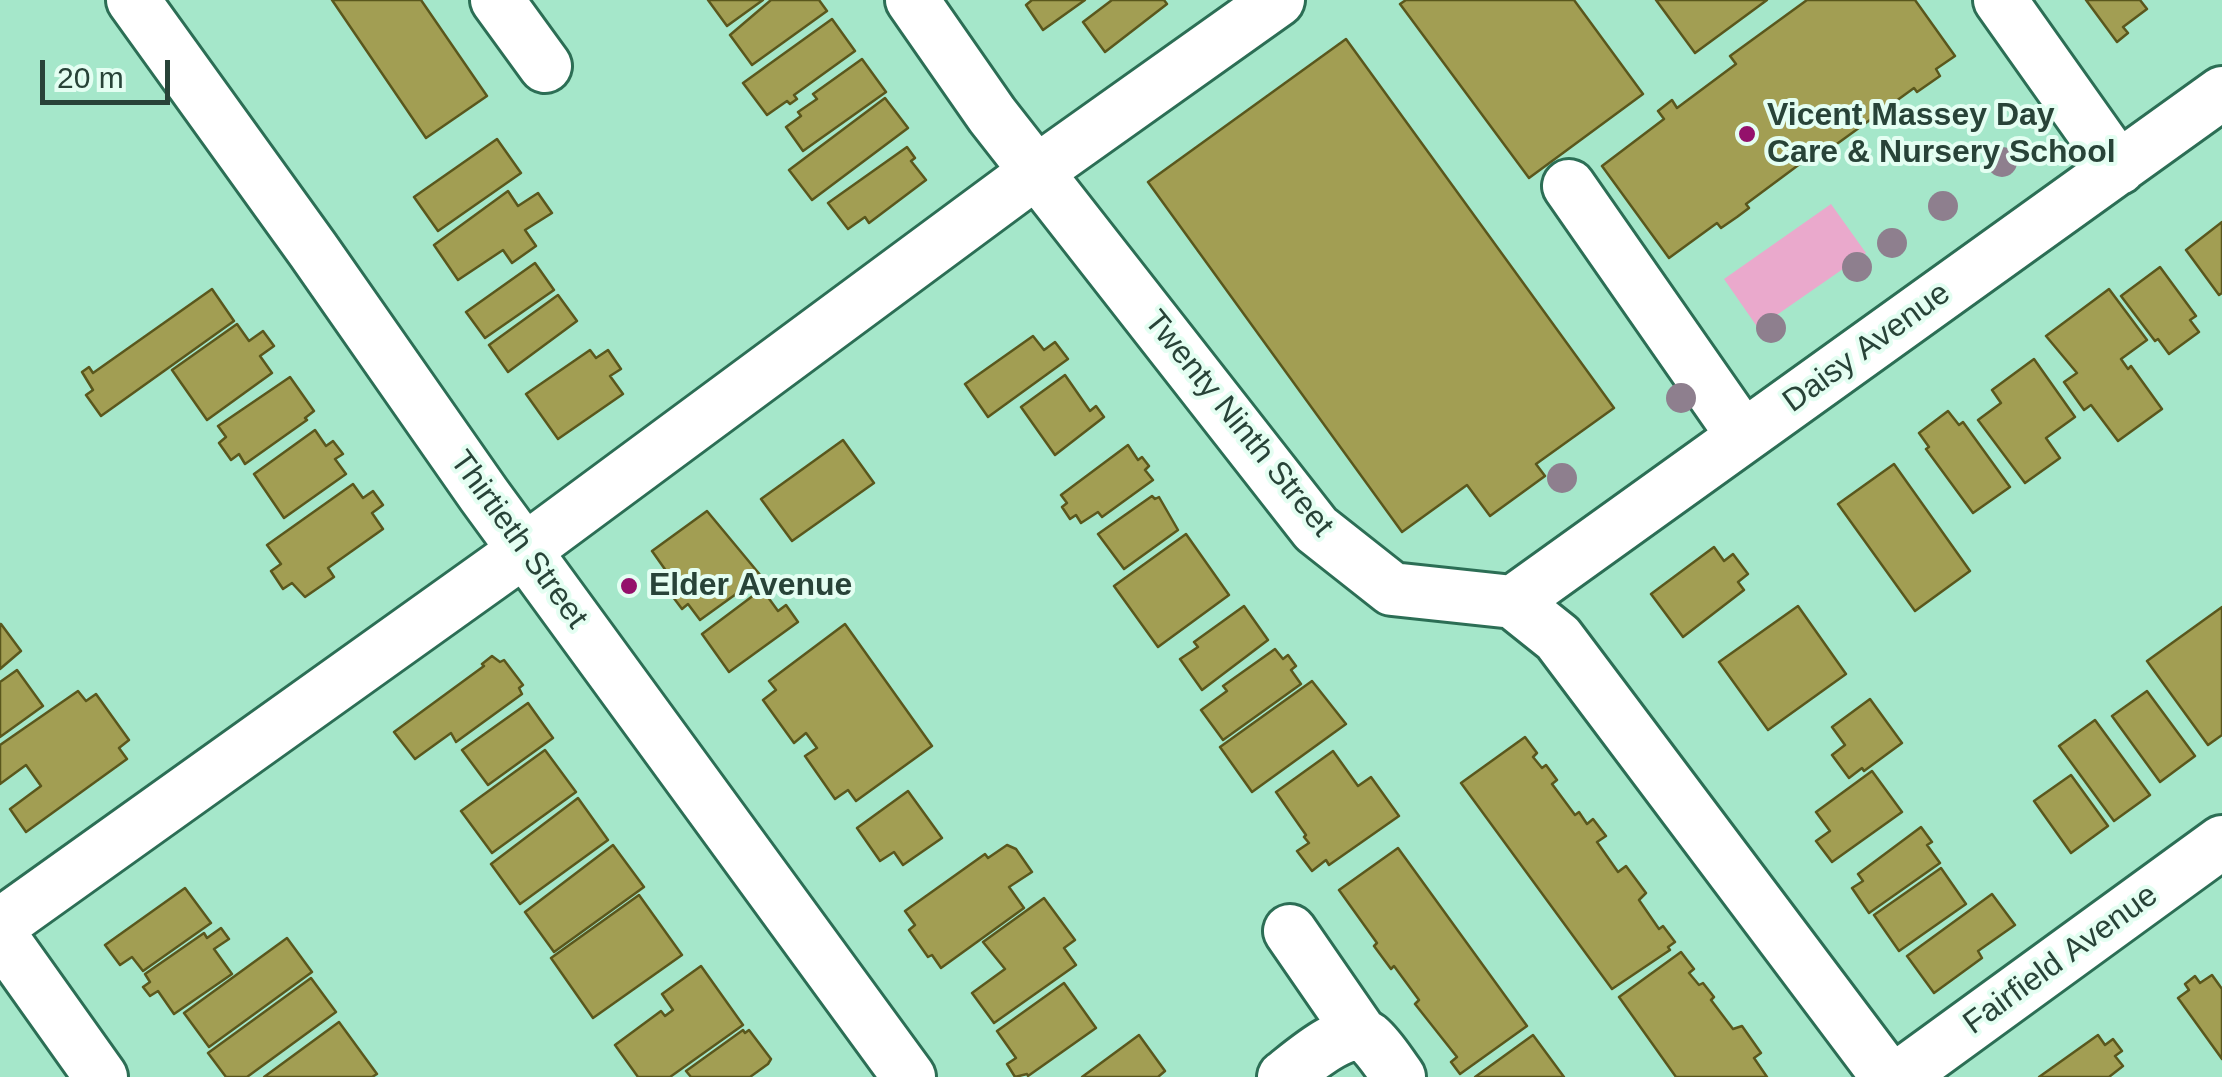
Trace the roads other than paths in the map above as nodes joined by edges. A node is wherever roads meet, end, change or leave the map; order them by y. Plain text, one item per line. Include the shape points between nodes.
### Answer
1 (133, 0) edge
2 (497, 0) edge
3 (912, 0) edge
4 (1278, 0) edge
5 (2000, 0) edge
6 (545, 66) dead end
7 (2222, 92) edge
8 (2119, 168) junction
9 (1036, 172) junction
10 (1569, 186) dead end
11 (1743, 436) junction
12 (525, 550) junction
13 (1513, 602) junction
14 (2222, 842) edge
15 (0, 925) edge
16 (1290, 931) dead end
17 (0, 935) edge
18 (1361, 1034) junction
19 (101, 1077) edge
20 (909, 1077) edge
21 (1284, 1077) edge
22 (1399, 1077) edge
23 (1888, 1077) edge
24 (1900, 1077) edge

1 - 12 street, Thirtieth Street
2 - 6 street
3 - 9 street, Twenty Ninth Street
4 - 9 street
5 - 8 street
7 - 8 street, Daisy Avenue
8 - 11 street, Daisy Avenue
9 - 12 street
9 - 13 street, Twenty Ninth Street via 1316,529 1392,589
10 - 11 street
11 - 13 street, Daisy Avenue
12 - 15 street
12 - 20 street, Thirtieth Street
13 - 23 street via 1558,638
14 - 24 street, Fairfield Avenue
16 - 18 street
17 - 19 street
18 - 21 street via 1329,1044
18 - 22 street

